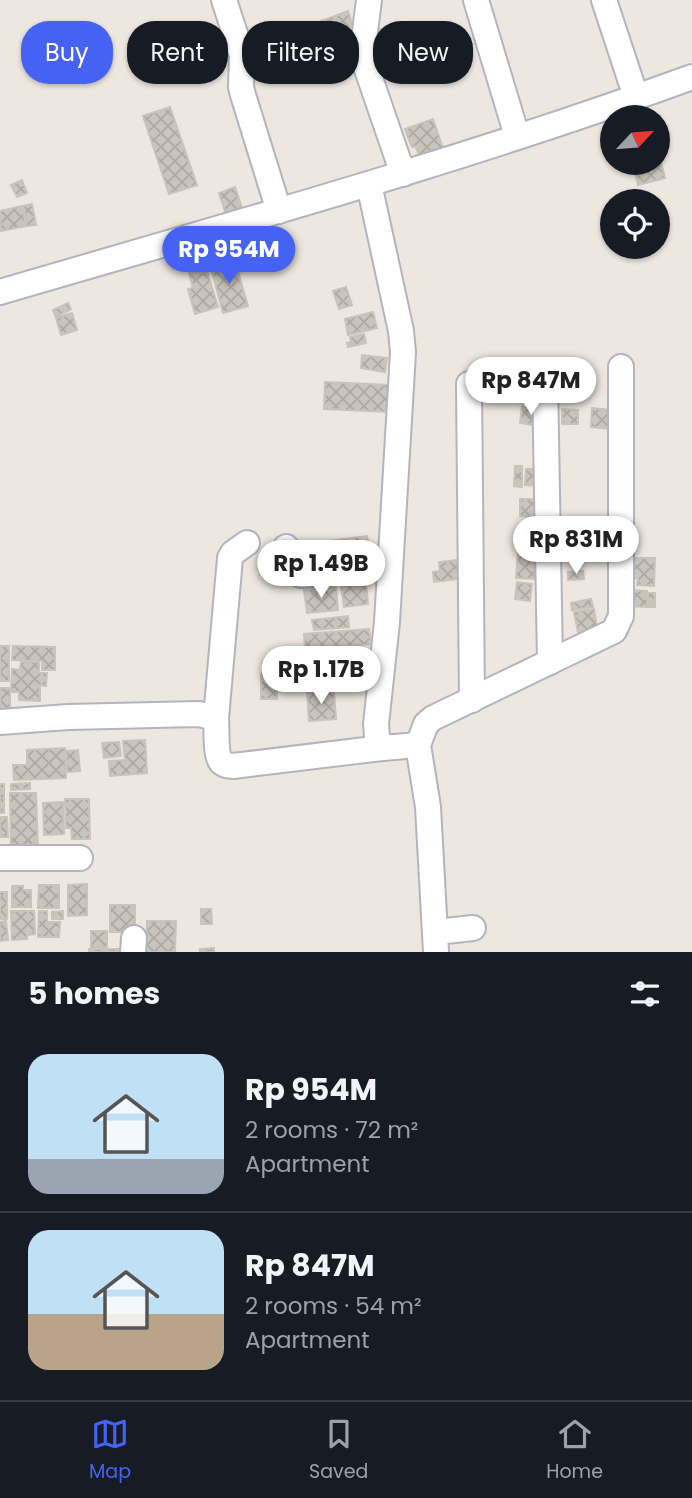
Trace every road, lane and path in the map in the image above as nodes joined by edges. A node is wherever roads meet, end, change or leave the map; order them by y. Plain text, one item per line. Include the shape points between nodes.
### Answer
1 (225, 0) edge
2 (369, 0) edge
3 (476, 0) edge
4 (604, 0) edge
5 (692, 77) edge
6 (636, 97) junction
7 (517, 136) junction
8 (403, 174) junction
9 (369, 184) junction
10 (278, 211) junction
11 (0, 292) edge
12 (621, 367) dead end
13 (545, 379) dead end
14 (469, 384) dead end
15 (247, 543) dead end
16 (286, 547) dead end
17 (390, 567) junction
18 (550, 662) junction
19 (472, 700) junction
20 (216, 718) junction
21 (0, 722) edge
22 (418, 745) junction
23 (382, 748) junction
24 (0, 858) edge
25 (80, 858) dead end
26 (472, 928) dead end
27 (436, 942) edge

1 - 10 street via 243,55 243,95
2 - 8 street via 362,55
3 - 7 street
4 - 6 street
5 - 6 street
6 - 7 street
7 - 8 street
8 - 9 street
9 - 10 street
9 - 17 street via 403,352
10 - 11 street
12 - 18 street via 621,616 614,631
13 - 18 street
14 - 19 street
15 - 20 street via 230,558
16 - 17 street via 301,575
17 - 23 street via 376,724
18 - 19 street
19 - 22 street via 433,718
20 - 21 street via 191,714 68,716
20 - 23 street via 218,754 226,765
22 - 23 street
22 - 27 street via 428,807
24 - 25 street
26 - 27 street

